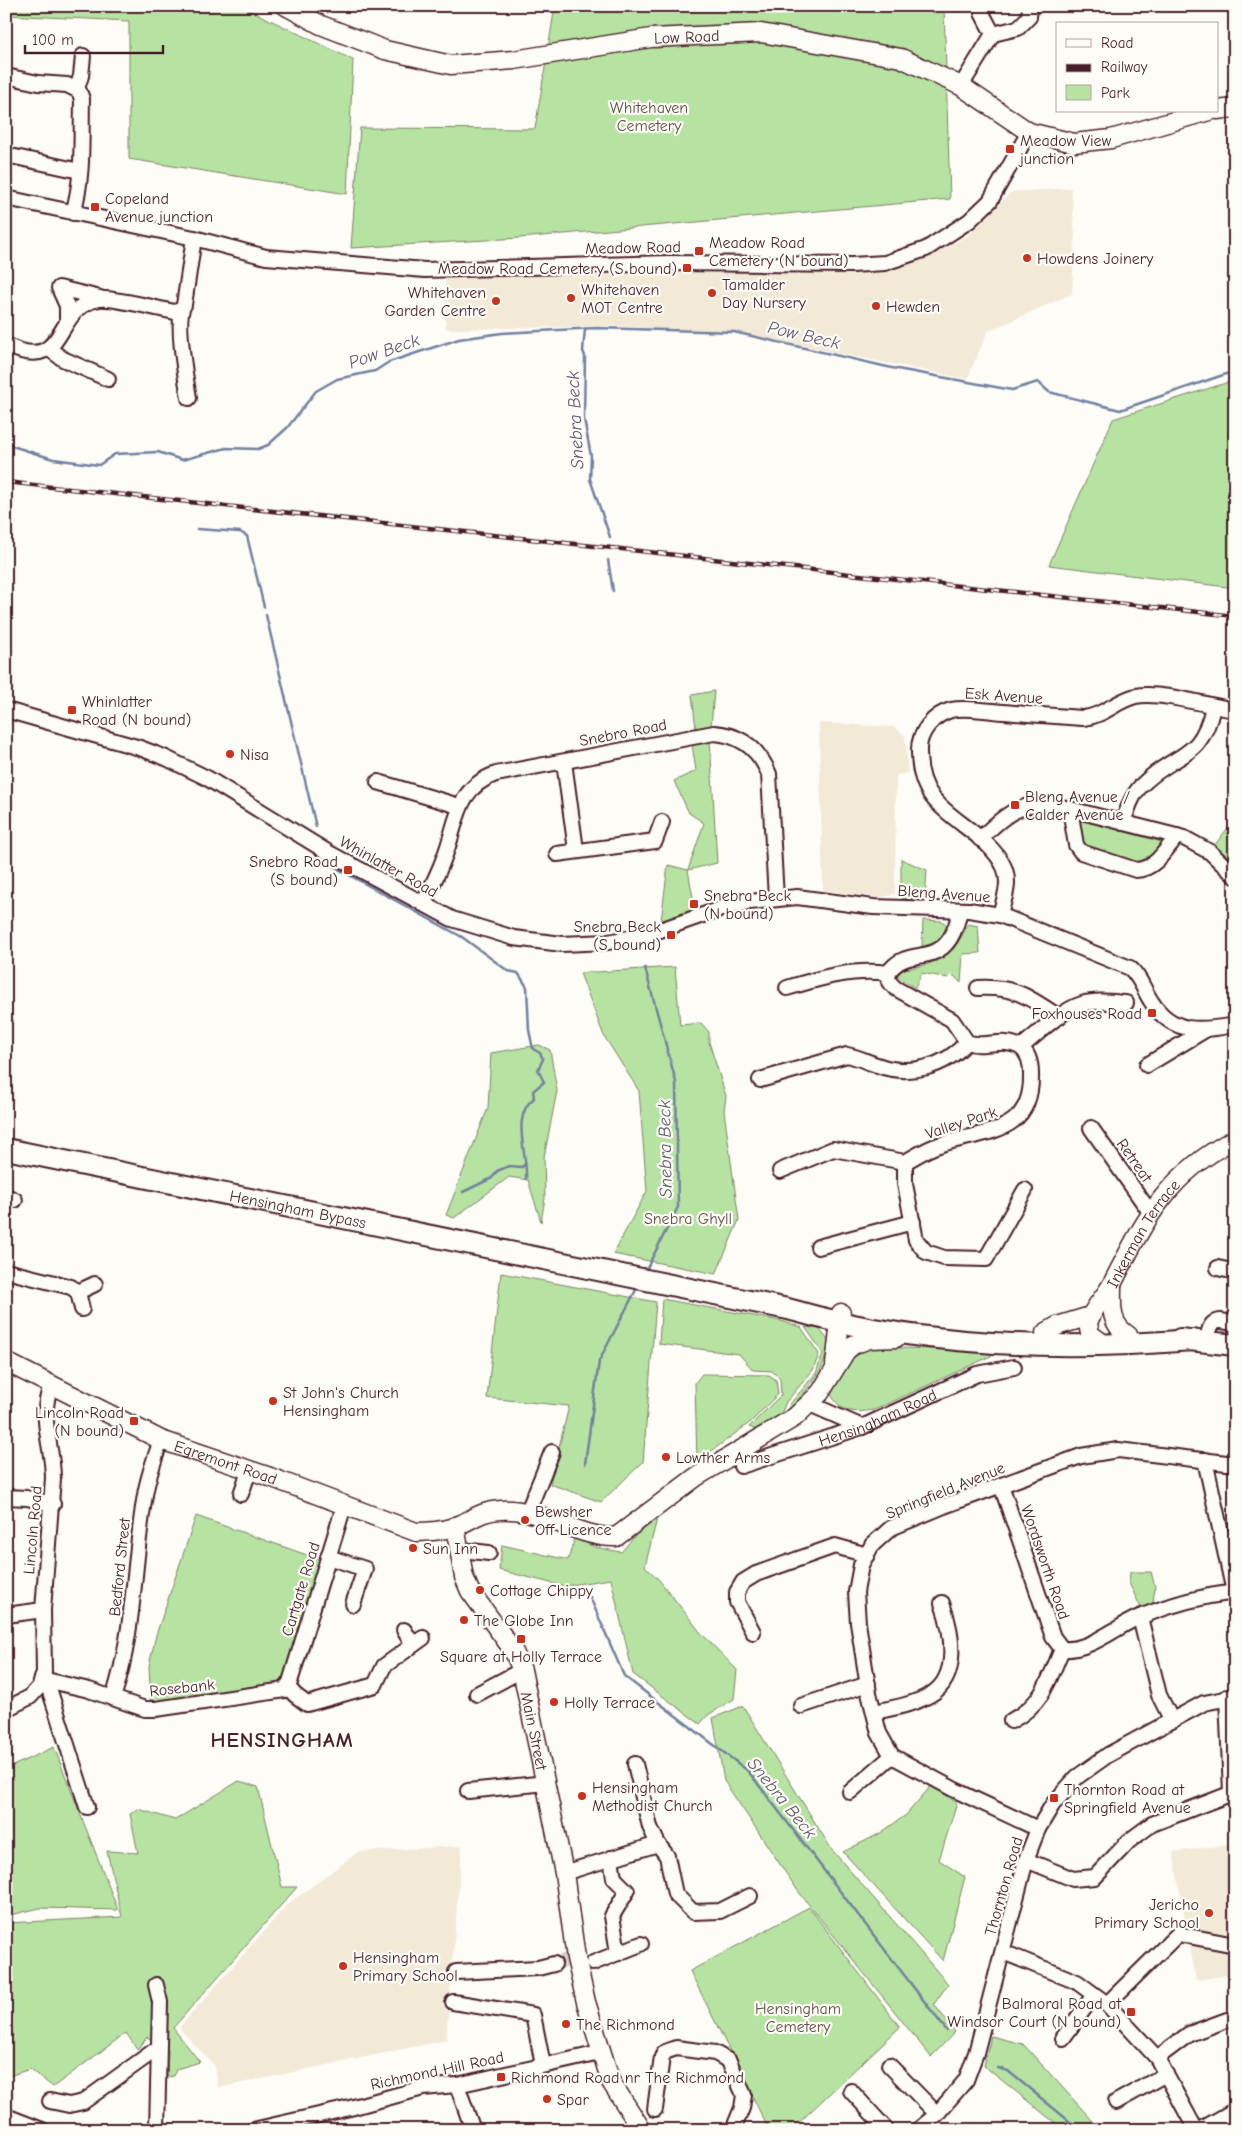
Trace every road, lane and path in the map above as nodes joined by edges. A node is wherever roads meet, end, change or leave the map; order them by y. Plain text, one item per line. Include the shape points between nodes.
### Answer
1 (286, 6) edge
2 (982, 6) edge
3 (1030, 6) edge
4 (993, 34) junction
5 (83, 56) dead end
6 (6, 76) edge
7 (961, 86) junction
8 (77, 88) junction
9 (1235, 108) edge
10 (1218, 110) edge
11 (1205, 112) edge
12 (1029, 132) junction
13 (6, 155) edge
14 (80, 171) junction
15 (6, 198) edge
16 (73, 213) junction
17 (194, 238) junction
18 (101, 298) junction
19 (180, 310) junction
20 (67, 319) junction
21 (6, 345) edge
22 (49, 348) junction
23 (108, 379) dead end
24 (189, 398) dead end
25 (1213, 706) junction
26 (6, 710) edge
27 (1235, 710) edge
28 (564, 762) junction
29 (378, 782) dead end
30 (459, 806) junction
31 (1070, 809) junction
32 (662, 822) dead end
33 (1123, 823) junction
34 (1177, 836) junction
35 (980, 839) junction
36 (576, 850) junction
37 (557, 854) dead end
38 (1235, 876) edge
39 (776, 898) junction
40 (423, 904) junction
41 (960, 910) junction
42 (1000, 915) junction
43 (888, 973) junction
44 (787, 988) dead end
45 (978, 988) dead end
46 (1126, 1003) dead end
47 (1059, 1017) junction
48 (1235, 1025) edge
49 (1204, 1030) junction
50 (967, 1042) junction
51 (1020, 1047) junction
52 (1147, 1065) dead end
53 (770, 1081) dead end
54 (1091, 1128) dead end
55 (1235, 1139) edge
56 (6, 1149) edge
57 (905, 1162) junction
58 (780, 1171) dead end
59 (1025, 1190) dead end
60 (1150, 1212) junction
61 (913, 1222) junction
62 (818, 1247) dead end
63 (1218, 1268) dead end
64 (6, 1270) edge
65 (1235, 1272) edge
66 (95, 1284) dead end
67 (1109, 1290) junction
68 (78, 1292) junction
69 (82, 1309) dead end
70 (844, 1321) junction
71 (1235, 1324) edge
72 (1089, 1334) junction
73 (1128, 1335) junction
74 (932, 1336) junction
75 (1199, 1340) junction
76 (1235, 1345) edge
77 (846, 1351) junction
78 (6, 1362) edge
79 (1014, 1367) dead end
80 (835, 1368) junction
81 (51, 1386) junction
82 (810, 1404) junction
83 (862, 1427) junction
84 (161, 1440) junction
85 (552, 1452) dead end
86 (1205, 1460) junction
87 (1235, 1464) edge
88 (741, 1466) dead end
89 (248, 1471) junction
90 (1001, 1485) junction
91 (6, 1487) edge
92 (241, 1494) dead end
93 (6, 1497) edge
94 (27, 1498) junction
95 (53, 1504) junction
96 (344, 1506) junction
97 (528, 1511) junction
98 (455, 1526) junction
99 (461, 1550) junction
100 (489, 1553) dead end
101 (867, 1555) junction
102 (328, 1557) junction
103 (1234, 1592) edge
104 (942, 1603) dead end
105 (353, 1604) dead end
106 (43, 1610) junction
107 (6, 1615) edge
108 (1140, 1617) junction
109 (404, 1630) dead end
110 (753, 1632) dead end
111 (1062, 1649) junction
112 (522, 1670) junction
113 (44, 1679) junction
114 (868, 1684) junction
115 (289, 1685) junction
116 (477, 1694) dead end
117 (1231, 1697) edge
118 (113, 1698) junction
119 (801, 1706) dead end
120 (6, 1708) edge
121 (874, 1712) junction
122 (1011, 1721) dead end
123 (1172, 1721) junction
124 (892, 1756) junction
125 (636, 1764) dead end
126 (546, 1783) junction
127 (468, 1791) dead end
128 (850, 1792) dead end
129 (1233, 1793) edge
130 (87, 1807) dead end
131 (1038, 1829) junction
132 (658, 1844) junction
133 (611, 1858) junction
134 (1026, 1860) junction
135 (564, 1873) junction
136 (750, 1896) dead end
137 (640, 1944) dead end
138 (1235, 1945) edge
139 (1002, 1952) junction
140 (618, 1954) junction
141 (573, 1961) junction
142 (456, 1972) dead end
143 (156, 1984) dead end
144 (1094, 1995) junction
145 (453, 2002) dead end
146 (1107, 2004) junction
147 (1227, 2020) dead end
148 (1063, 2038) dead end
149 (158, 2048) junction
150 (600, 2053) junction
151 (1157, 2058) junction
152 (543, 2065) junction
153 (894, 2067) dead end
154 (1166, 2074) junction
155 (457, 2085) junction
156 (851, 2091) dead end
157 (50, 2101) dead end
158 (1116, 2102) dead end
159 (654, 2110) dead end
160 (1235, 2110) edge
161 (937, 2114) junction
162 (6, 2116) edge
163 (42, 2130) edge
164 (157, 2130) edge
165 (253, 2130) edge
166 (474, 2130) edge
167 (642, 2130) edge
168 (733, 2130) edge
169 (888, 2130) edge
170 (918, 2130) edge
171 (1198, 2130) edge

1 - 7 main road, Low Road via 321,25 385,50 450,65 514,60 651,38 761,33 901,58
2 - 4 street via 982,13
3 - 4 street via 1029,17 1018,28
4 - 7 street
5 - 8 street
6 - 8 street via 38,84
7 - 12 main road, Low Road
8 - 14 street via 82,99
9 - 10 main road
11 - 12 main road, Low Road via 1111,140 1074,143
12 - 17 street, Meadow Road via 990,201 969,221 926,249 885,263 670,263 426,270 266,256
13 - 14 street
14 - 16 street
15 - 16 street, Meadow Road
16 - 17 street, Meadow Road
17 - 19 street via 184,304
18 - 19 street via 175,312
18 - 20 street via 82,304
18 - 20 street via 59,288 67,306
19 - 24 street
20 - 22 street via 58,340
21 - 22 street via 23,353
22 - 23 street via 63,359
25 - 27 street, Esk Avenue
25 - 33 street via 1206,731 1192,750 1145,781 1132,798
25 - 35 street, Esk Avenue via 1152,695 1128,698 1096,717 962,709 941,714 932,720 918,746 921,771 932,798
26 - 40 street, Whinlatter Road via 166,758 208,778 329,853
28 - 30 street, Snebro Road via 486,778 472,788
28 - 36 street
28 - 39 street, Snebro Road via 714,733 736,737 747,743 759,754 769,774
29 - 30 street
30 - 40 street, Snebro Road via 441,867
31 - 33 street
31 - 34 street via 1076,845 1081,852 1136,870 1145,870 1153,865
31 - 35 street via 1043,803 1022,807 1002,818
32 - 36 street via 655,841
33 - 34 street
34 - 38 street via 1204,848
35 - 42 street, Esk Avenue via 996,855 1007,876
36 - 37 street
39 - 40 street, Whinlatter Road via 723,908 646,935 584,944 514,938 452,919
39 - 41 street, Bleng Avenue via 797,897 873,907
41 - 42 street, Bleng Avenue
41 - 43 street via 954,932 942,948 901,961
42 - 49 street, Bleng Avenue via 1130,968 1165,1018 1191,1030
43 - 44 street via 867,970 819,978
43 - 50 street via 889,982 895,988 952,1020
45 - 47 street via 1001,987 1031,998
46 - 47 street via 1082,1004
47 - 51 street
48 - 49 street
49 - 52 street
50 - 51 street via 980,1045 1007,1043
50 - 53 street via 951,1058 929,1068 889,1068 847,1055
51 - 57 street, Valley Park via 1029,1059 1030,1097 1006,1126 938,1145
54 - 60 street, Retreat
55 - 60 main road, Inkerman Terrace via 1186,1172
56 - 70 highway, Hensingham Bypass
57 - 58 street via 833,1149
57 - 61 street via 905,1184
59 - 61 street via 986,1259 944,1258 926,1252 916,1240
60 - 67 main road, Inkerman Terrace
61 - 62 street
63 - 65 street
64 - 68 street via 71,1287
66 - 68 street
67 - 72 main road, Inkerman Terrace
67 - 73 main road via 1113,1317
68 - 69 street
70 - 72 highway
70 - 74 highway
70 - 77 main road
70 - 80 main road
71 - 75 street via 1222,1320 1213,1323
72 - 73 highway
72 - 74 highway via 990,1343
72 - 75 highway
73 - 75 highway
74 - 77 main road via 869,1339
75 - 76 highway
77 - 80 main road
78 - 81 main road, Egremont Road
79 - 83 street, Hensingham Road via 977,1374
80 - 82 main road
81 - 84 main road, Egremont Road
81 - 95 street, Lincoln Road via 44,1423 53,1463
82 - 83 street
82 - 97 main road via 773,1432 696,1477 616,1537 603,1537
83 - 88 street, Hensingham Road
84 - 89 main road, Egremont Road
84 - 118 street, Bedford Street via 145,1496 132,1617
85 - 97 street
86 - 87 street, Springfield Avenue
86 - 90 street, Springfield Avenue via 1118,1450 1082,1456
86 - 103 street
89 - 92 street
89 - 96 main road, Egremont Road
90 - 101 street, Springfield Avenue via 891,1528
90 - 111 street, Wordsworth Road via 1053,1637
91 - 94 street
93 - 94 street
94 - 95 street
95 - 106 street, Lincoln Road
96 - 98 main road, Egremont Road via 416,1532
96 - 102 street, Cartgate Road
97 - 98 main road via 501,1510 476,1514
98 - 99 main road, Main Street
99 - 100 street
99 - 112 main road, Main Street via 464,1577 470,1591 513,1650
101 - 110 street via 835,1546 756,1574 743,1582 737,1602
101 - 114 street, Springfield Avenue via 861,1565 856,1592
102 - 105 street via 365,1570
102 - 115 street, Cartgate Road
103 - 108 street via 1186,1601
104 - 121 street via 949,1624 952,1651 946,1678 931,1694 908,1704
106 - 107 street
106 - 113 street, Lincoln Road
108 - 111 street via 1071,1650
108 - 123 street via 1159,1695
109 - 115 street via 418,1641 384,1666 375,1685 307,1704 295,1695
111 - 122 street via 1044,1692 1027,1712
112 - 116 street
112 - 126 main road, Main Street
113 - 118 street, Rosebank
113 - 120 street via 30,1697
113 - 130 street
114 - 119 street
114 - 121 street, Springfield Avenue
115 - 118 street, Rosebank via 285,1690 267,1694 166,1709 145,1709
117 - 123 street, Thornton Road via 1204,1703
117 - 129 street
121 - 124 street, Springfield Avenue via 879,1733
123 - 131 street, Thornton Road via 1108,1755 1077,1778 1053,1804
124 - 128 street
124 - 131 street
125 - 132 street via 650,1827
126 - 127 street
126 - 135 main road, Main Street
129 - 134 street via 1152,1824 1129,1841 1094,1877 1074,1879
131 - 134 street, Thornton Road
132 - 133 street
132 - 136 street via 667,1856 675,1894 693,1912 720,1911
133 - 135 street
133 - 140 street via 614,1878 628,1891 612,1916
134 - 139 street, Thornton Road
135 - 141 main road, Main Street
137 - 140 street
138 - 146 street via 1178,1934
139 - 144 street via 1076,1982
139 - 161 street, Thornton Road via 966,2080
140 - 141 street
141 - 142 street via 538,1968
141 - 150 main road, Main Street
143 - 149 street via 160,2002
144 - 146 street
144 - 148 street
145 - 152 street via 533,2015
146 - 151 street
147 - 151 street via 1189,2034
149 - 157 street via 82,2102 69,2105
149 - 164 street
150 - 152 street, Richmond Hill Road
150 - 167 main road, Main Street via 611,2082
151 - 154 street
152 - 155 street, Richmond Hill Road
153 - 161 street
154 - 158 street
154 - 171 street
155 - 165 street, Richmond Hill Road via 424,2088
155 - 166 street
156 - 169 street
159 - 168 street via 665,2052 676,2048 714,2053 729,2061 744,2095
160 - 171 street
161 - 170 street, Thornton Road
162 - 163 street

